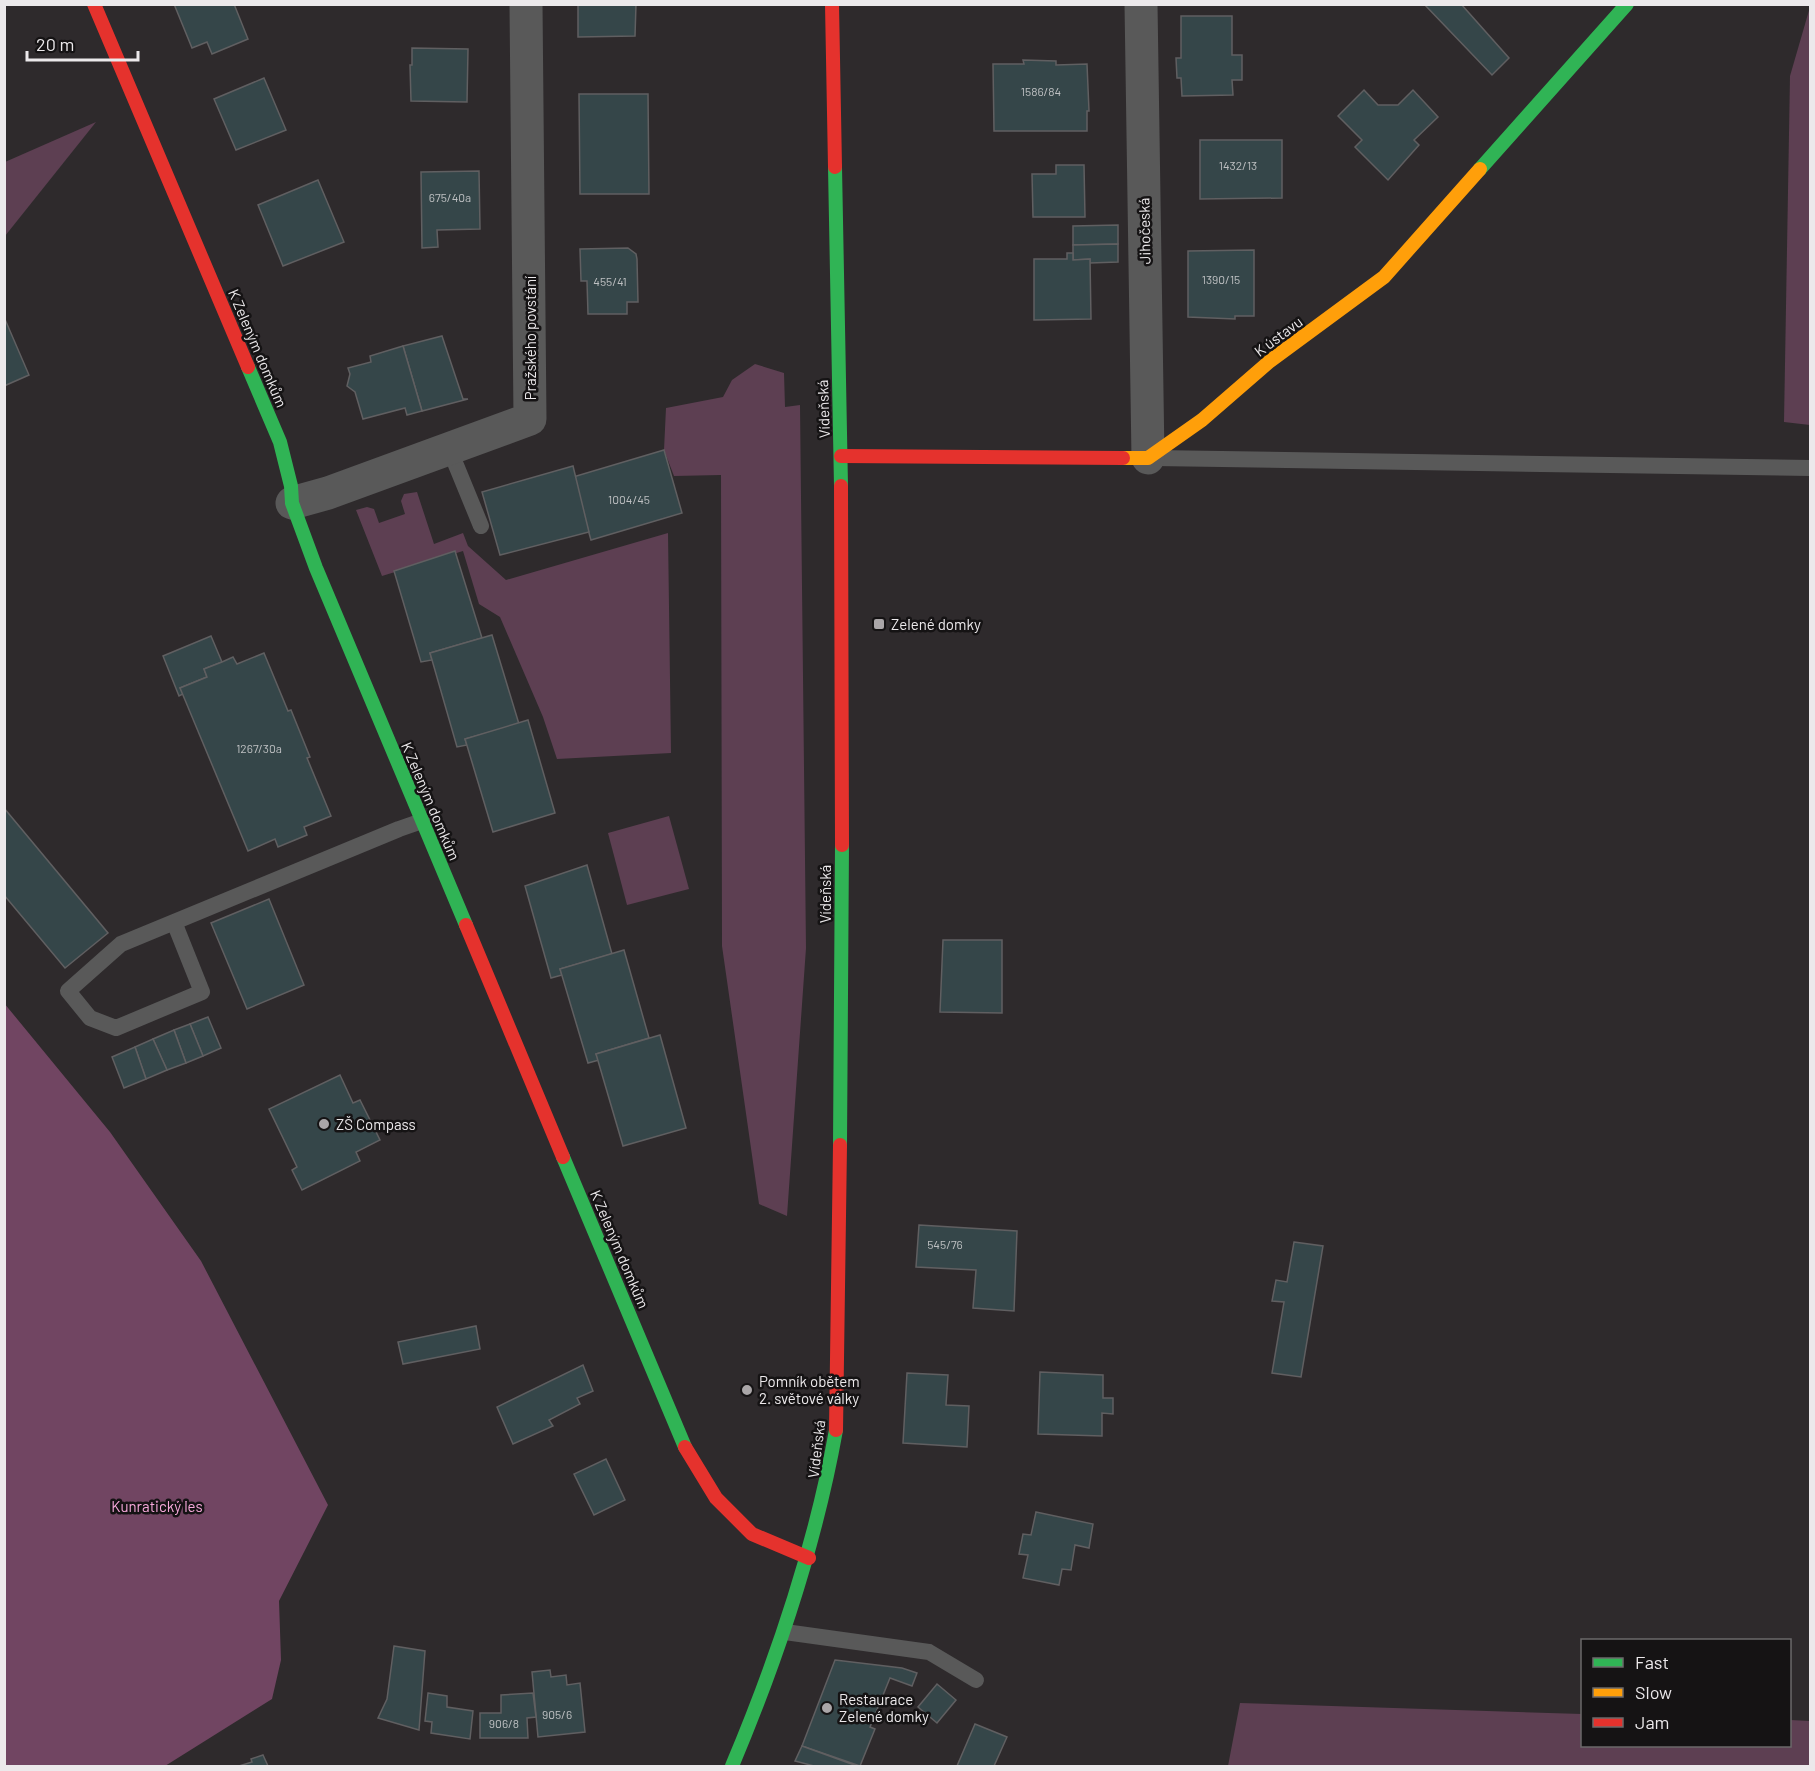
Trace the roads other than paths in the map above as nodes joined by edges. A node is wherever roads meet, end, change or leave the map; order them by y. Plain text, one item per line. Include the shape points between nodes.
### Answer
1 (94, 4) edge
2 (526, 4) edge
3 (832, 4) edge
4 (1141, 4) edge
5 (1627, 4) edge
6 (449, 448) junction
7 (841, 456) junction
8 (1148, 458) junction
9 (1810, 468) edge
10 (292, 503) junction
11 (481, 526) dead end
12 (422, 821) junction
13 (174, 922) junction
14 (809, 1558) junction
15 (785, 1632) junction
16 (976, 1680) dead end
17 (732, 1767) edge

1 - 10 street, K Zeleným domkům via 280,442
2 - 6 street, Pražského povstání via 530,419
3 - 7 street, Vídeňská
4 - 8 street, Jihočeská
5 - 8 street, K ústavu via 1384,277
6 - 10 street, Pražského povstání
6 - 11 lane
7 - 8 street
7 - 14 street, Vídeňská via 842,981 836,1430 826,1492
8 - 9 lane
10 - 12 street, K Zeleným domkům
12 - 13 lane
12 - 14 street, K Zeleným domkům via 686,1449 716,1498 752,1533
13 - 13 lane via 121,944 68,991 90,1018 116,1028 202,992
14 - 15 street, Vídeňská
15 - 16 lane via 929,1652
15 - 17 street, Vídeňská

